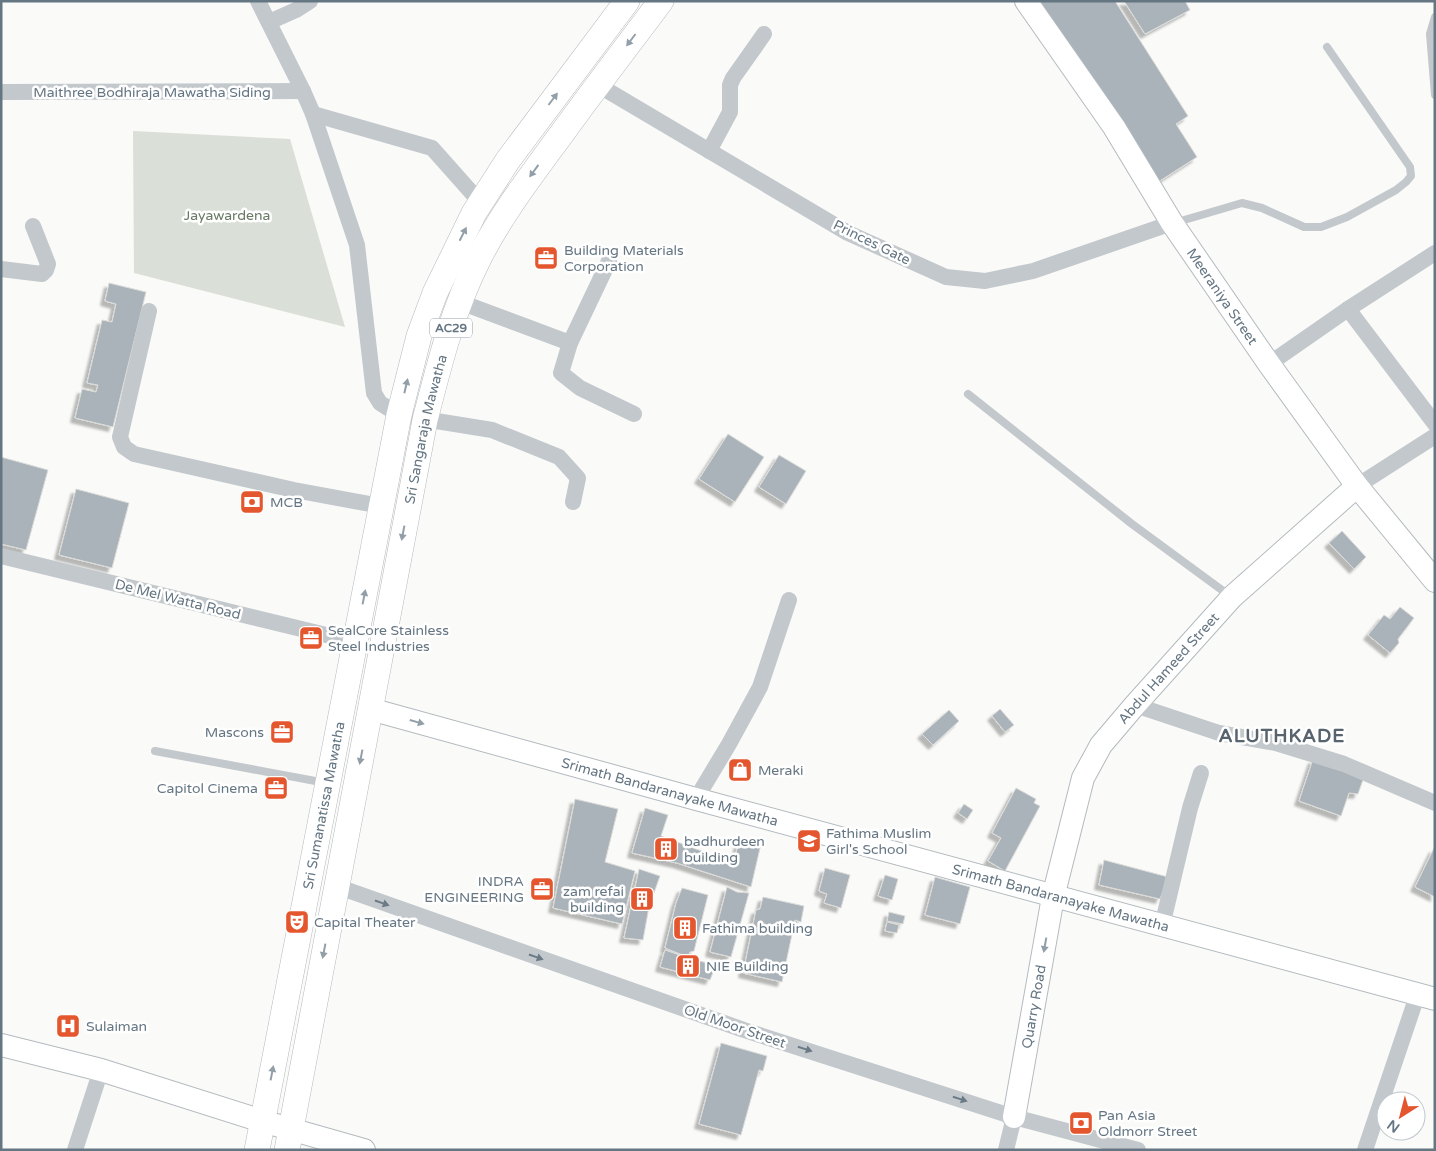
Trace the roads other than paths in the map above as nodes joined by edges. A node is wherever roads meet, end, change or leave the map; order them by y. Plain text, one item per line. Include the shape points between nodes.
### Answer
1 (258, 1) edge
2 (310, 1) edge
3 (627, 1) edge
4 (661, 1) edge
5 (1026, 1) edge
6 (1435, 17) edge
7 (269, 22) junction
8 (764, 34) dead end
9 (1327, 47) dead end
10 (598, 85) junction
11 (303, 91) junction
12 (2, 92) edge
13 (1435, 95) edge
14 (313, 114) junction
15 (709, 151) junction
16 (480, 202) junction
17 (1172, 224) junction
18 (33, 226) dead end
19 (1435, 253) edge
20 (609, 261) dead end
21 (1, 269) edge
22 (460, 302) junction
23 (1348, 309) junction
24 (149, 311) dead end
25 (570, 344) junction
26 (1269, 364) junction
27 (968, 394) dead end
28 (634, 414) dead end
29 (399, 415) junction
30 (425, 420) junction
31 (1435, 424) edge
32 (1435, 436) edge
33 (1357, 486) junction
34 (573, 502) dead end
35 (382, 506) junction
36 (1, 556) edge
37 (1435, 581) edge
38 (1232, 597) junction
39 (789, 600) dead end
40 (355, 642) junction
41 (345, 696) joint
42 (1134, 705) junction
43 (370, 709) junction
44 (155, 751) dead end
45 (1201, 773) dead end
46 (328, 783) junction
47 (696, 799) junction
48 (1435, 803) edge
49 (336, 886) junction
50 (1053, 897) junction
51 (1162, 926) junction
52 (1426, 998) edge
53 (1, 1045) edge
54 (102, 1070) junction
55 (1014, 1116) junction
56 (262, 1121) junction
57 (288, 1139) edge
58 (75, 1150) edge
59 (257, 1150) edge
60 (364, 1150) edge
61 (1006, 1150) edge
62 (1138, 1150) edge
63 (1366, 1150) edge

1 - 7 street
2 - 7 street
16 -> 3 main road, Sri Sangaraja Mawatha / AC29
4 -> 10 main road, Sri Sangaraja Mawatha / AC29
5 - 17 street, Meeraniya Street via 1114,127
6 - 13 lane via 1430,34
7 - 11 street
8 - 15 street via 733,78 730,112
9 - 17 lane via 1410,166 1411,176 1406,182 1347,217 1321,227 1304,227 1262,208 1242,204
10 - 15 street, Princes Gate
10 -> 22 main road, Sri Sangaraja Mawatha / AC29 via 497,225
11 - 12 street, Maithree Bodhiraja Mawatha Siding
11 - 14 street
14 - 16 street via 432,148
14 - 29 street via 357,245 374,393 380,403
15 - 17 street, Princes Gate via 848,233 946,277 985,281 1034,271
29 -> 16 main road, Sri Sangaraja Mawatha / AC29 via 419,336 435,293
17 - 26 street, Meeraniya Street
18 - 21 street via 48,264 46,270 42,274
19 - 23 street
20 - 25 street
22 - 25 street
22 - 30 main road, Sri Sangaraja Mawatha / AC29
23 - 26 street
23 - 31 street
24 - 35 street via 120,437 124,447 134,454
25 - 28 street via 561,373 580,388
26 - 33 street, Meeraniya Street
27 - 38 lane via 1132,524
29 - 30 street
29 - 35 main road, Sri Sangaraja Mawatha / AC29
30 - 34 street via 492,430 559,457 578,478
30 -> 43 main road, Sri Sangaraja Mawatha / AC29
32 - 33 street
33 - 37 street, Meeraniya Street
33 - 38 street, Abdul Hameed Street
40 -> 35 main road, Sri Sangaraja Mawatha / AC29
36 - 40 street, De Mel Watta Road
38 - 42 street, Abdul Hameed Street
39 - 47 street via 760,687
40 - 41 main road, Sri Sangaraja Mawatha / AC29
41 - 46 main road, Sri Sumanatissa Mawatha
42 - 48 street via 1219,733 1276,743 1344,764
42 - 50 street, Abdul Hameed Street via 1101,745 1082,778
43 -> 47 street, Srimath Bandaranayake Mawatha
43 -> 49 main road, Sri Sangaraja Mawatha
44 - 46 lane
45 - 51 street
56 -> 46 main road, Sri Sumanatissa Mawatha
47 - 50 street, Srimath Bandaranayake Mawatha
49 -> 55 street, Old Moor Street via 744,1030
49 -> 57 main road, Sri Sangaraja Mawatha
50 - 51 street, Srimath Bandaranayake Mawatha
50 -> 55 street, Quarry Road
51 - 52 street, Srimath Bandaranayake Mawatha
52 - 63 street
53 - 54 street
54 - 56 street
54 - 58 street
55 - 61 street
55 - 62 street, Old Moor Street
56 - 57 street
56 - 59 main road, Sri Sumanatissa Mawatha
57 - 60 street

